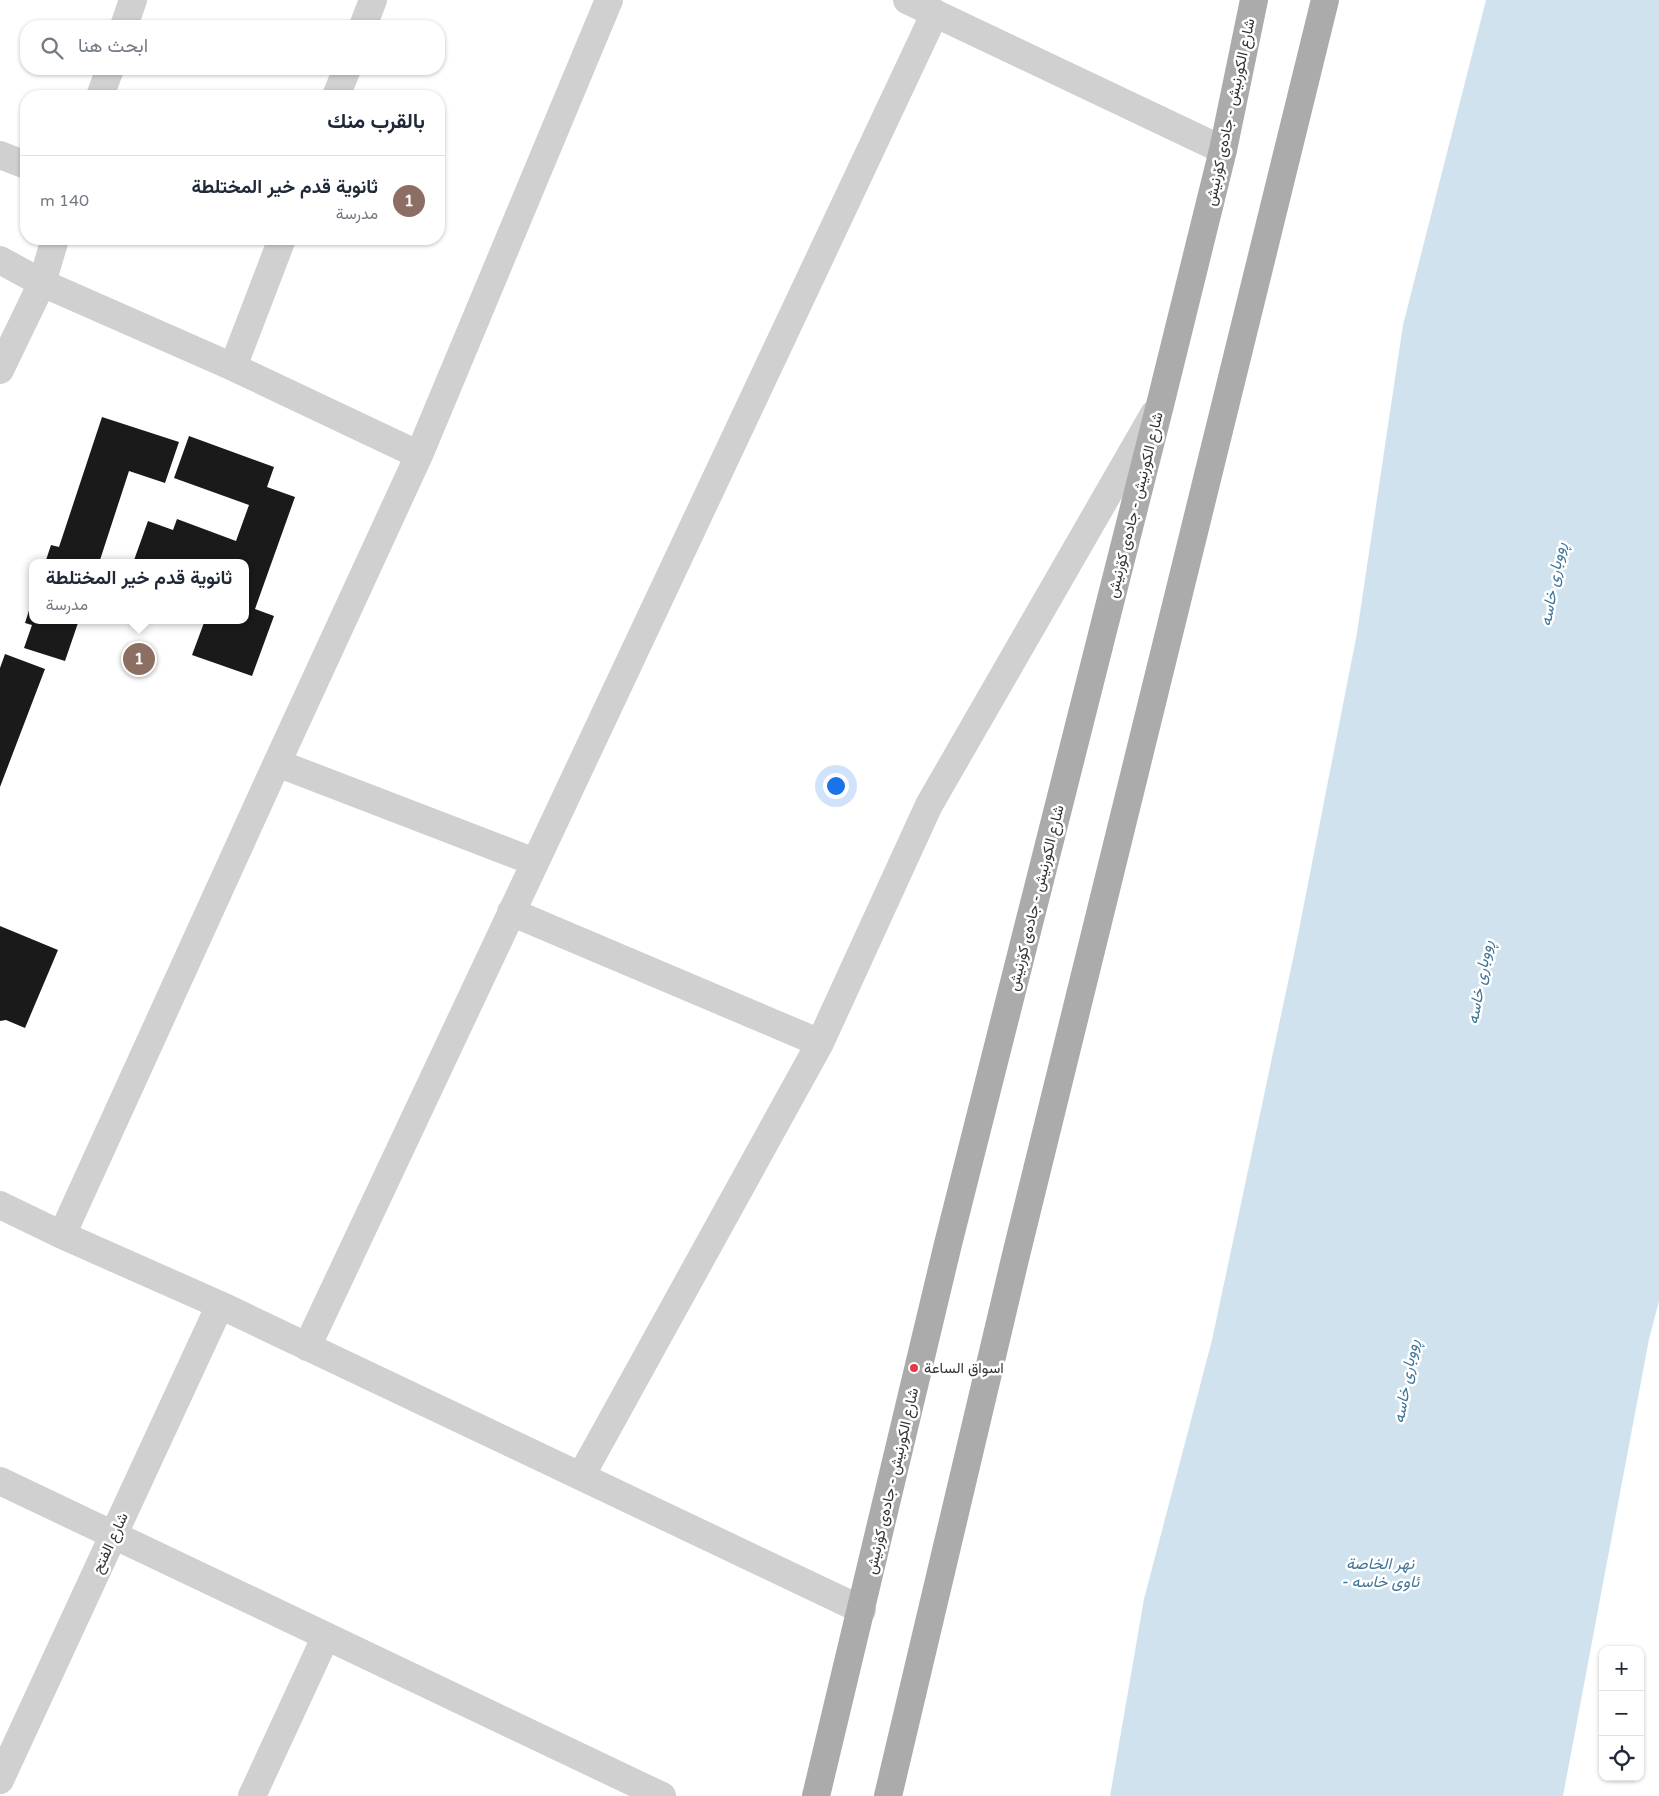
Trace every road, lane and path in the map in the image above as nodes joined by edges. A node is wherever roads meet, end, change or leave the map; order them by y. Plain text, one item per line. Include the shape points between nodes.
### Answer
1 (133, 0) edge
2 (373, 0) edge
3 (609, 0) edge
4 (907, 0) edge
5 (1254, 0) edge
6 (1326, 0) edge
7 (935, 13) junction
8 (126, 20) edge
9 (365, 20) edge
10 (108, 75) edge
11 (345, 75) edge
12 (102, 90) edge
13 (338, 90) edge
14 (1223, 150) junction
15 (0, 155) edge
16 (20, 163) edge
17 (53, 245) edge
18 (280, 245) edge
19 (0, 260) edge
20 (42, 283) junction
21 (233, 367) junction
22 (0, 370) edge
23 (1162, 401) junction
24 (419, 455) junction
25 (277, 763) junction
26 (535, 862) junction
27 (511, 912) junction
28 (820, 1043) junction
29 (0, 1205) edge
30 (62, 1235) junction
31 (220, 1305) junction
32 (307, 1346) junction
33 (581, 1476) junction
34 (0, 1481) edge
35 (114, 1535) junction
36 (862, 1610) junction
37 (326, 1636) junction
38 (3, 1765) edge
39 (252, 1796) edge
40 (662, 1796) edge
41 (816, 1796) edge
42 (888, 1796) edge

1 - 8 street
2 - 9 street
3 - 24 street
4 - 7 street
5 - 14 main road, شارع الكورنيش - جادەی کۆرنیش
6 - 42 main road via 1015,1258
7 - 14 street
7 - 26 street
10 - 12 street
11 - 13 street
14 - 23 main road, شارع الكورنيش - جادەی کۆرنیش
15 - 16 street
17 - 20 street
18 - 21 street
19 - 20 street
20 - 21 street
20 - 22 street
21 - 24 street
23 - 28 street via 929,804
23 - 36 main road, شارع الكورنيش - جادەی کۆرنیش via 948,1244
24 - 25 street
25 - 26 street
25 - 30 street
26 - 27 street
27 - 28 street
27 - 32 street
28 - 33 street
29 - 30 street
30 - 31 street
31 - 32 street
31 - 35 street, شارع الفتح
32 - 33 street
33 - 36 street
34 - 35 street
35 - 37 street
35 - 38 street, شارع الفتح
36 - 41 main road, شارع الكورنيش - جادەی کۆرنیش
37 - 39 street
37 - 40 street

